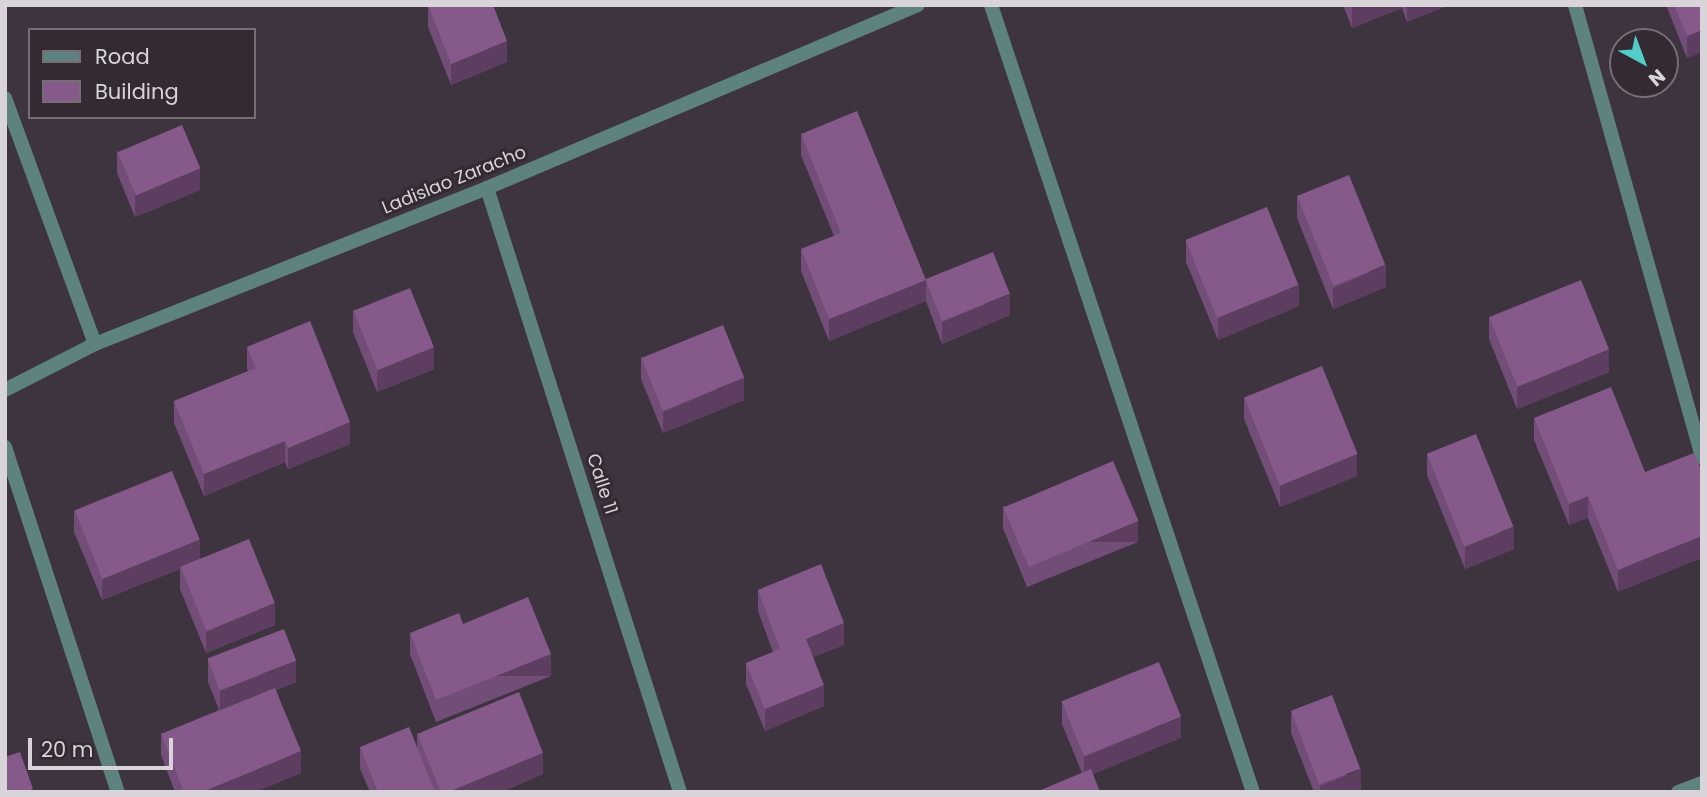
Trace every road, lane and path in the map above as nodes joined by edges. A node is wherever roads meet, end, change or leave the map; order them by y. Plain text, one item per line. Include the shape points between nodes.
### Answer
1 (991, 5) edge
2 (1575, 5) edge
3 (913, 6) edge
4 (5, 99) edge
5 (488, 188) junction
6 (95, 344) junction
7 (5, 390) edge
8 (5, 446) edge
9 (1702, 458) edge
10 (1702, 783) edge
11 (118, 792) edge
12 (680, 792) edge
13 (1253, 792) edge
14 (1678, 792) edge

1 - 13 street
2 - 9 street
3 - 5 street, Ladislao Zaracho
4 - 6 street
5 - 6 street, Ladislao Zaracho
5 - 12 street, Calle 11
6 - 7 street, Ladislao Zaracho
8 - 11 street
10 - 14 street

